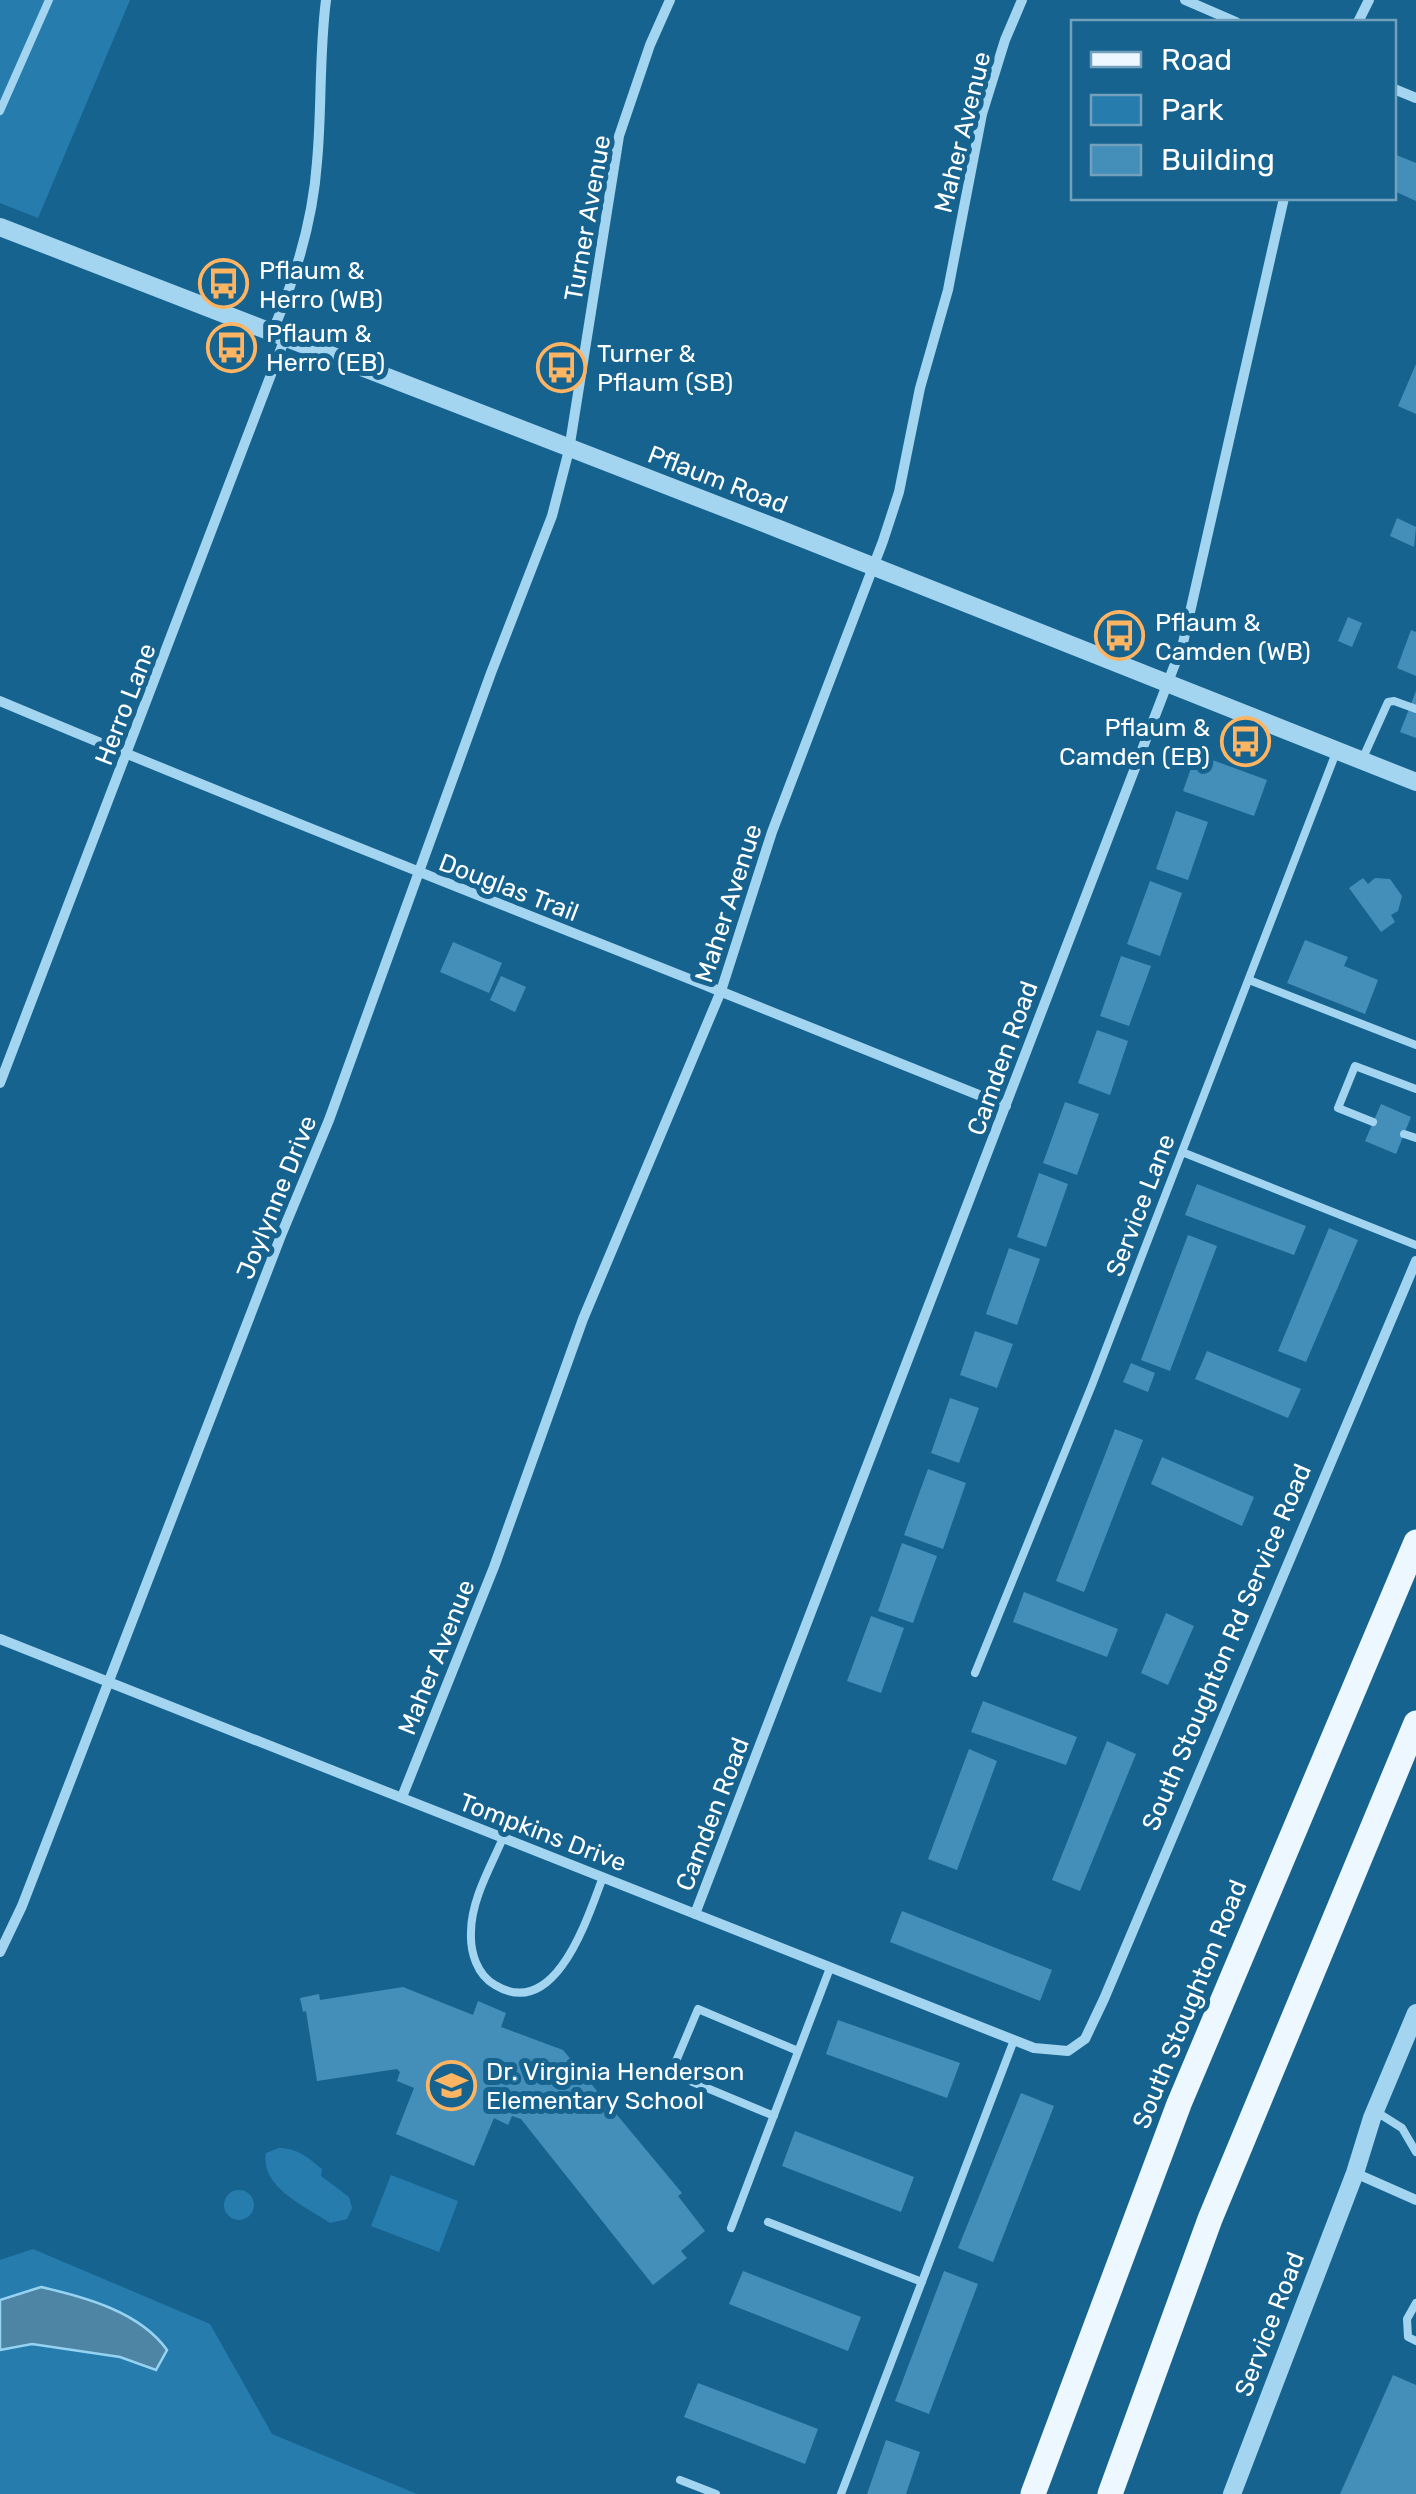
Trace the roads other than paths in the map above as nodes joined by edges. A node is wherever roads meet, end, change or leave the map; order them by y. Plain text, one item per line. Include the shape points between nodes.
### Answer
1 (49, 0) edge
2 (326, 0) edge
3 (670, 0) edge
4 (1022, 0) edge
5 (1186, 0) edge
6 (1231, 20) edge
7 (0, 111) edge
8 (1284, 200) edge
9 (0, 227) edge
10 (278, 335) junction
11 (569, 450) junction
12 (874, 567) junction
13 (1168, 683) junction
14 (0, 702) edge
15 (1416, 708) edge
16 (1337, 750) junction
17 (126, 756) junction
18 (1362, 760) junction
19 (1416, 782) edge
20 (418, 873) junction
21 (1249, 980) junction
22 (722, 991) junction
23 (1416, 1045) edge
24 (0, 1083) edge
25 (1416, 1089) edge
26 (1006, 1106) junction
27 (1373, 1122) dead end
28 (1404, 1134) dead end
29 (1416, 1138) edge
30 (1182, 1152) junction
31 (1416, 1245) edge
32 (1416, 1260) edge
33 (1416, 1542) edge
34 (0, 1639) edge
35 (975, 1673) dead end
36 (110, 1684) junction
37 (1416, 1723) edge
38 (402, 1798) junction
39 (503, 1838) junction
40 (603, 1876) junction
41 (695, 1914) junction
42 (0, 1952) edge
43 (830, 1968) junction
44 (1415, 2016) edge
45 (1014, 2040) junction
46 (1074, 2048) joint
47 (798, 2051) junction
48 (1375, 2111) junction
49 (774, 2116) junction
50 (1416, 2152) edge
51 (1355, 2173) junction
52 (1416, 2200) edge
53 (768, 2222) dead end
54 (731, 2228) dead end
55 (922, 2282) junction
56 (1416, 2303) edge
57 (1416, 2341) edge
58 (680, 2480) dead end
59 (716, 2494) edge
60 (841, 2494) edge
61 (1033, 2494) edge
62 (1110, 2494) edge
63 (1232, 2494) edge

1 - 7 lane
2 - 10 street, Herro Lane via 314,190
3 - 11 street, Turner Avenue via 619,136
4 - 12 street, Maher Avenue via 982,114 948,290
5 - 6 street
8 - 13 street, Camden Road via 1196,595
9 - 10 street, Pflaum Road
10 - 11 street, Pflaum Road
10 - 17 street, Herro Lane
11 - 12 street, Pflaum Road
11 - 20 street, Joylynne Drive via 552,516
12 - 13 street, Pflaum Road
12 - 22 street, Maher Avenue via 772,832
13 - 16 street, Pflaum Road
13 - 26 street, Camden Road
14 - 17 street, Douglas Trail
15 - 18 lane via 1388,702
16 - 18 street, Pflaum Road
16 - 21 lane, Service Lane
17 - 20 street, Douglas Trail
17 - 24 street, Herro Lane
18 - 19 street, Pflaum Road
20 - 22 street, Douglas Trail
20 - 36 street, Joylynne Drive
21 - 23 lane
21 - 30 lane, Service Lane
22 - 26 street, Douglas Trail
22 - 38 street, Maher Avenue via 583,1319
25 - 27 lane via 1356,1066 1338,1108
26 - 41 street, Camden Road
28 - 29 lane
30 - 31 lane
30 - 35 lane, Service Lane
32 - 46 street, South Stoughton Rd Service Road via 1104,1999
33 - 61 main road, South Stoughton Road via 1198,2057
34 - 36 street, Tompkins Drive
36 - 38 street, Tompkins Drive
36 - 42 street, Joylynne Drive
37 - 62 main road via 1210,2219
38 - 39 street, Tompkins Drive
39 - 40 street, Tompkins Drive
39 - 40 lane via 470,1928 478,1967 508,1992 530,1992 562,1968
40 - 41 street, Tompkins Drive
41 - 43 street, Tompkins Drive
43 - 45 street, Tompkins Drive
43 - 47 lane
44 - 48 street
45 - 46 street, Tompkins Drive via 1061,2052
45 - 55 lane
47 - 49 lane
47 - 49 lane via 698,2010 671,2073
48 - 50 lane via 1402,2128
48 - 51 street
49 - 54 lane
51 - 52 street
51 - 63 street, Service Road
53 - 55 lane
55 - 60 lane
56 - 57 lane via 1407,2319 1408,2338
58 - 59 lane

